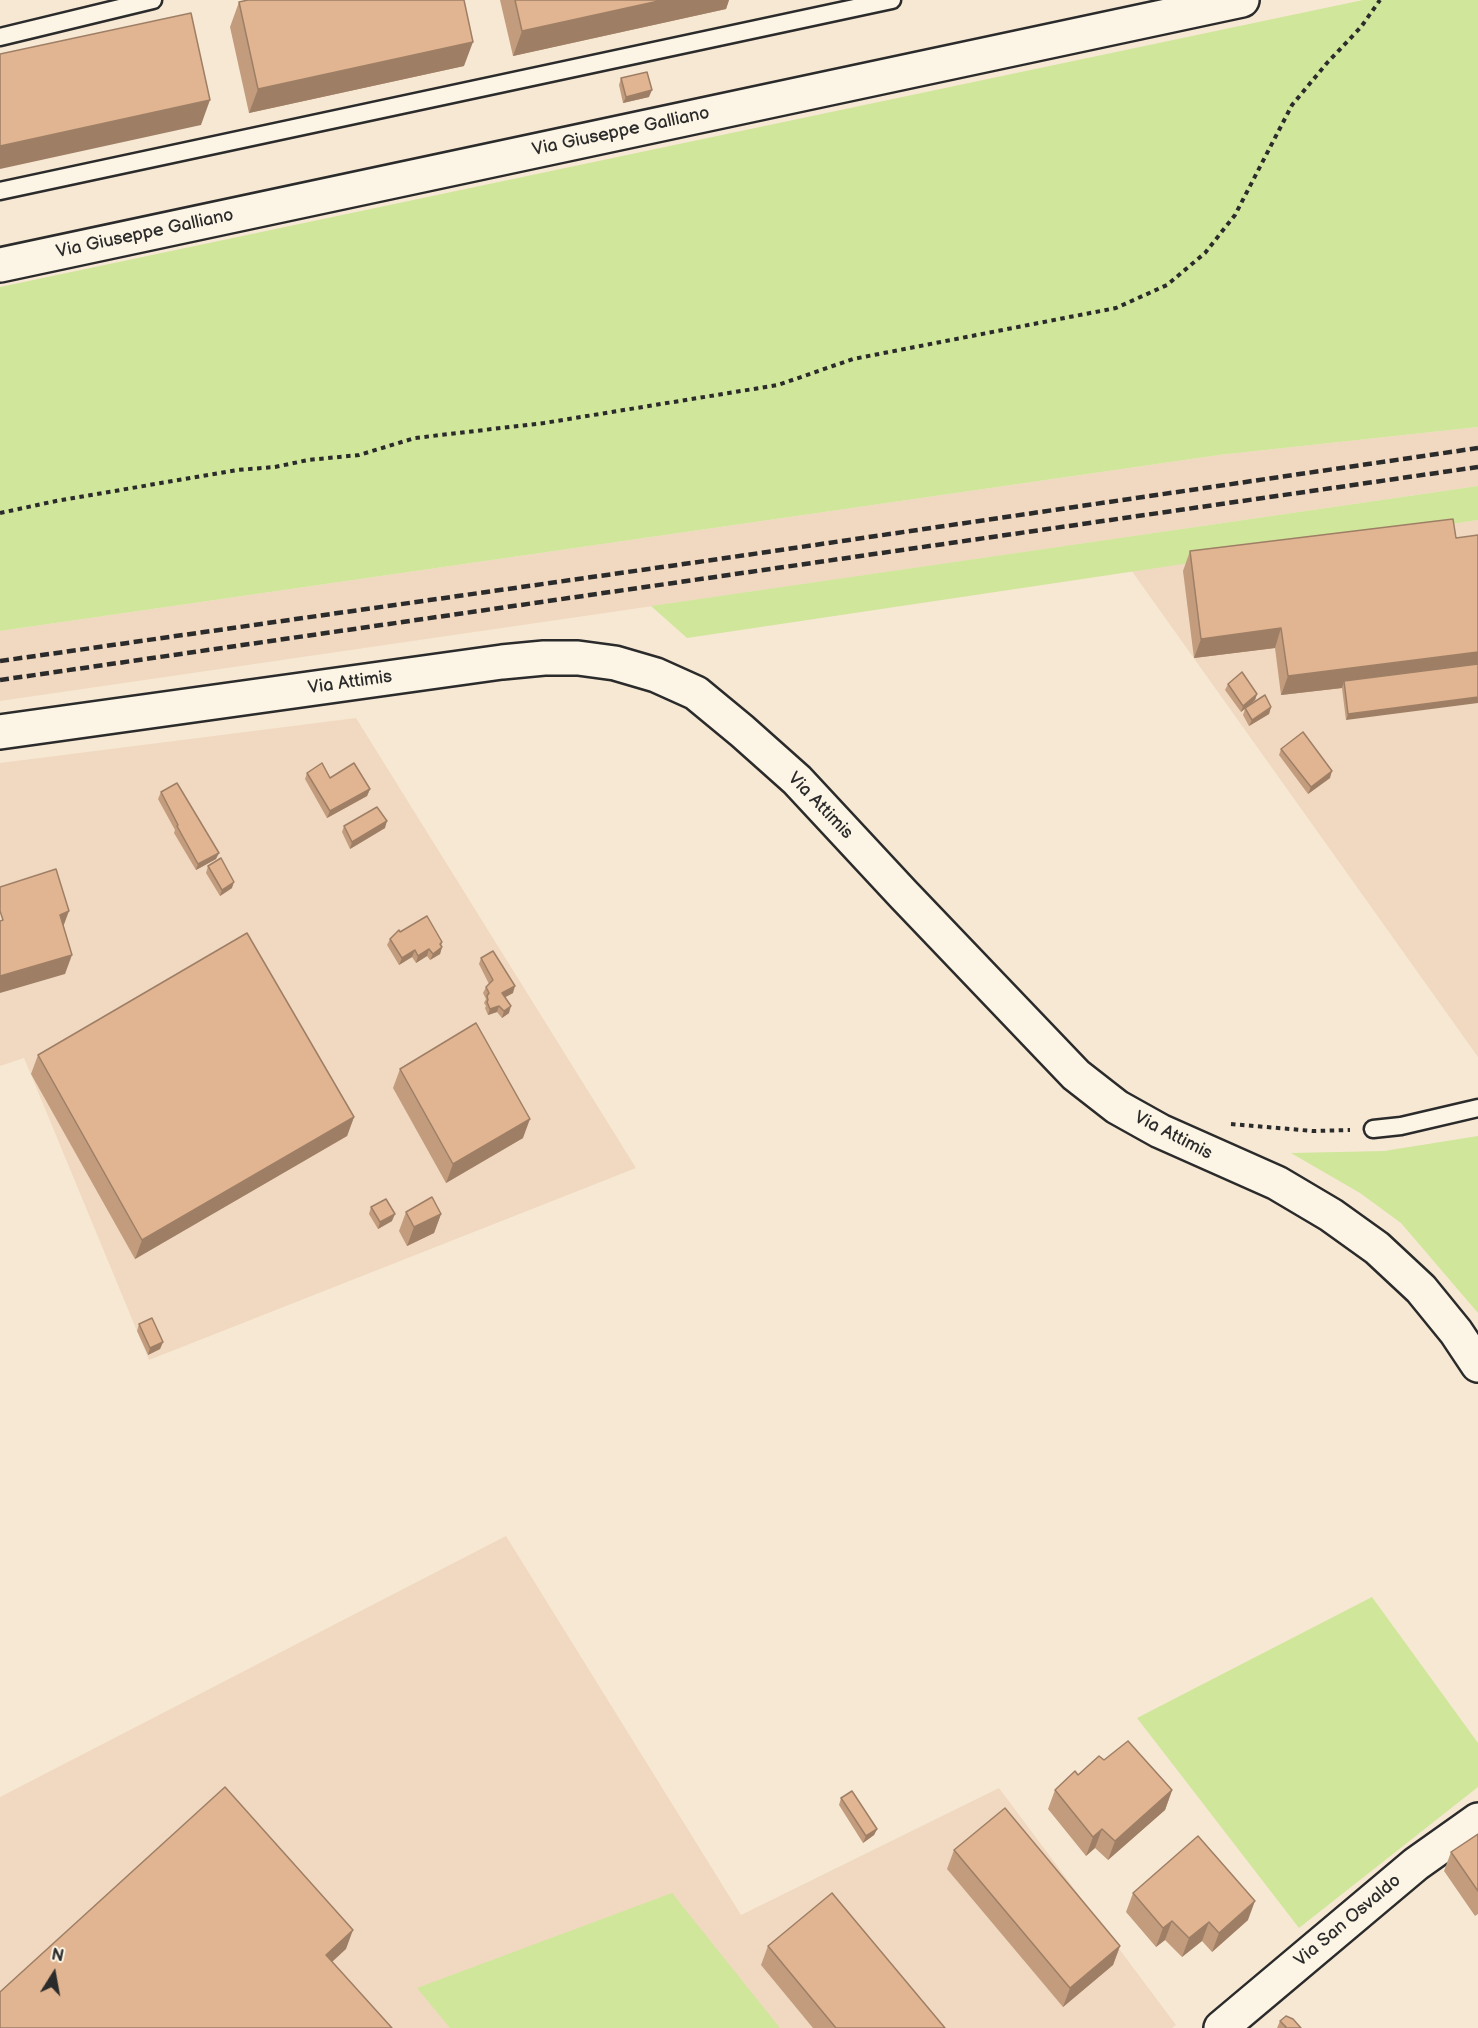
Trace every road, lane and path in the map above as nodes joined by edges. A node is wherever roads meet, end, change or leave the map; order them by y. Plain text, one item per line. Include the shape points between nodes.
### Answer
1 (153, 0) edge
2 (892, 0) edge
3 (1242, 0) edge
4 (1380, 0) edge
5 (0, 37) edge
6 (0, 191) edge
7 (0, 264) edge
8 (0, 513) edge
9 (0, 732) edge
10 (1478, 1108) edge
11 (1270, 1128) dead end
12 (1373, 1129) joint
13 (1478, 1365) edge
14 (1478, 1820) edge
15 (1221, 2028) edge

1 - 5 lane
2 - 6 lane
3 - 7 street, Via Giuseppe Galliano
4 - 8 path via 1292,105 1235,215 1205,253 1167,285 1116,308 853,359 778,385 544,423 415,438 359,455 237,470
9 - 13 street, Via Attimis via 544,658 615,663 656,675 696,693 797,780 1076,1075 1117,1107 1160,1131 1277,1183 1377,1248 1421,1289
10 - 12 lane
11 - 12 path
14 - 15 street, Via San Osvaldo via 1416,1864

